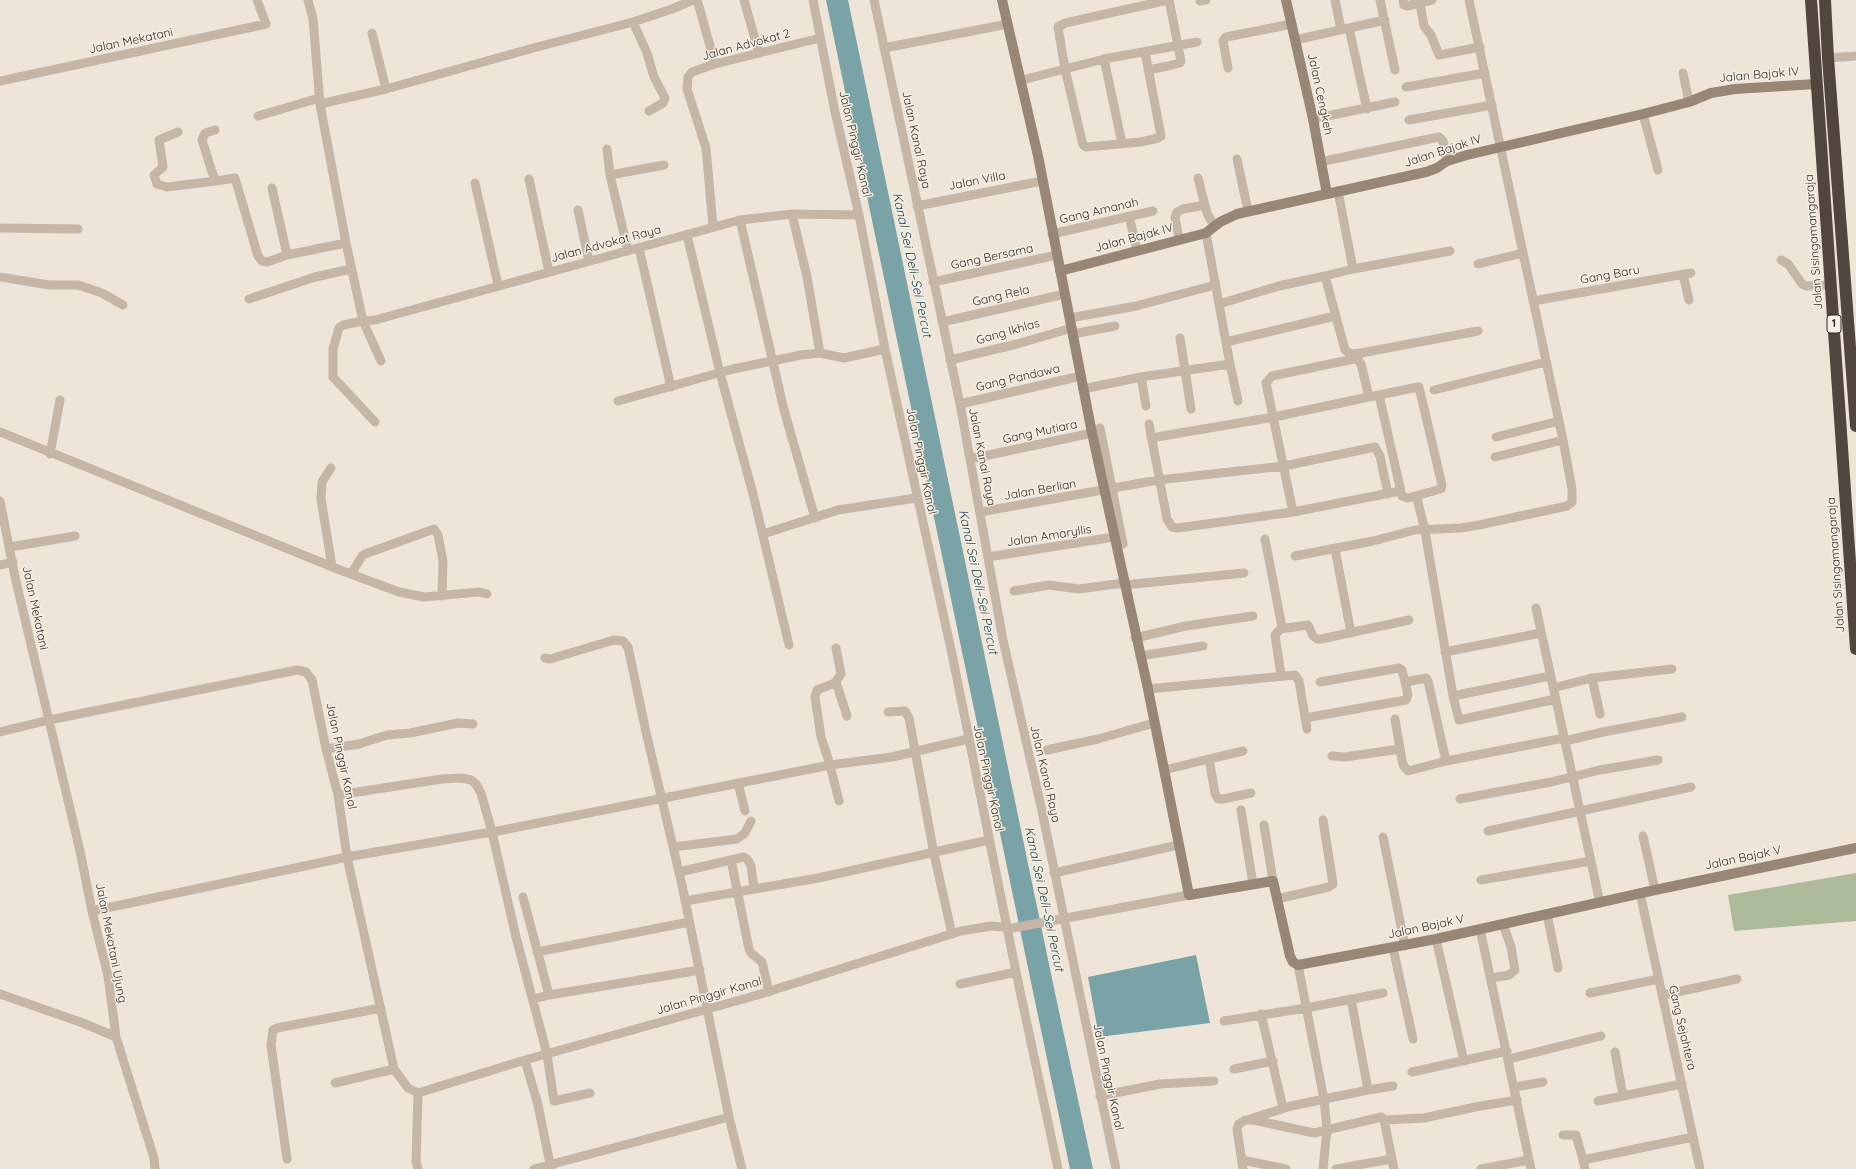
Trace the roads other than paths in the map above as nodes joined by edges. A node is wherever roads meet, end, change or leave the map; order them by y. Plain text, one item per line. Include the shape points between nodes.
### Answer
1 (257, 0) edge
2 (308, 0) edge
3 (694, 0) edge
4 (744, 0) edge
5 (813, 0) edge
6 (874, 0) edge
7 (1002, 0) edge
8 (1168, 0) edge
9 (1286, 0) edge
10 (1335, 0) edge
11 (1380, 0) edge
12 (1403, 0) edge
13 (1432, 0) edge
14 (1469, 0) edge
15 (1811, 0) edge
16 (1825, 0) edge
17 (1420, 4) junction
18 (1385, 20) junction
19 (633, 22) junction
20 (1008, 24) junction
21 (1292, 24) junction
22 (1345, 28) junction
23 (372, 33) dead end
24 (820, 38) junction
25 (1296, 40) junction
26 (1197, 42) dead end
27 (1178, 46) junction
28 (1480, 47) junction
29 (884, 48) junction
30 (1145, 52) junction
31 (759, 53) junction
32 (1856, 56) edge
33 (1828, 58) junction
34 (1104, 59) junction
35 (714, 64) junction
36 (1228, 68) dead end
37 (1065, 69) junction
38 (1148, 70) junction
39 (1395, 70) dead end
40 (1683, 73) dead end
41 (1485, 74) junction
42 (1022, 80) junction
43 (0, 81) edge
44 (1816, 84) junction
45 (1406, 88) dead end
46 (386, 89) junction
47 (320, 101) junction
48 (1395, 102) dead end
49 (1689, 102) junction
50 (1492, 105) junction
51 (1367, 109) junction
52 (649, 111) dead end
53 (1643, 114) junction
54 (258, 116) dead end
55 (1313, 119) junction
56 (1409, 120) dead end
57 (215, 130) dead end
58 (178, 132) dead end
59 (1122, 143) junction
60 (1501, 147) junction
61 (607, 149) dead end
62 (1237, 159) dead end
63 (1447, 160) junction
64 (1320, 162) junction
65 (664, 165) dead end
66 (1658, 170) dead end
67 (610, 176) junction
68 (1198, 178) dead end
69 (529, 179) dead end
70 (216, 181) junction
71 (1042, 181) junction
72 (475, 183) dead end
73 (272, 188) dead end
74 (1338, 191) junction
75 (1327, 194) junction
76 (1205, 205) junction
77 (917, 206) junction
78 (578, 210) dead end
79 (1152, 211) dead end
80 (1248, 211) junction
81 (792, 214) junction
82 (859, 215) junction
83 (1129, 216) junction
84 (740, 220) junction
85 (713, 226) junction
86 (0, 228) edge
87 (78, 229) dead end
88 (1210, 230) junction
89 (1052, 234) junction
90 (687, 235) junction
91 (1179, 239) junction
92 (346, 243) junction
93 (639, 248) junction
94 (1137, 250) junction
95 (628, 251) junction
96 (1450, 251) dead end
97 (1523, 253) junction
98 (1057, 255) junction
99 (288, 256) junction
100 (1781, 260) dead end
101 (589, 261) junction
102 (1478, 264) dead end
103 (351, 269) junction
104 (1353, 269) junction
105 (1060, 271) junction
106 (549, 272) junction
107 (1325, 276) junction
108 (0, 277) edge
109 (933, 282) junction
110 (498, 285) junction
111 (1215, 285) junction
112 (1831, 285) junction
113 (1065, 294) junction
114 (249, 299) dead end
115 (1689, 300) dead end
116 (1533, 301) junction
117 (1219, 304) junction
118 (123, 305) dead end
119 (1335, 316) junction
120 (363, 321) junction
121 (942, 322) junction
122 (1115, 326) dead end
123 (1071, 327) junction
124 (1478, 331) dead end
125 (1180, 338) dead end
126 (1226, 342) junction
127 (885, 349) junction
128 (820, 353) junction
129 (381, 360) dead end
130 (950, 360) junction
131 (772, 361) junction
132 (1546, 362) junction
133 (1230, 364) junction
134 (1185, 370) junction
135 (720, 373) junction
136 (1081, 376) junction
137 (1141, 377) junction
138 (671, 387) junction
139 (1083, 389) junction
140 (1434, 390) dead end
141 (1380, 394) junction
142 (1369, 397) junction
143 (60, 400) dead end
144 (618, 401) dead end
145 (1238, 401) dead end
146 (960, 404) junction
147 (1146, 406) dead end
148 (1191, 409) dead end
149 (1274, 417) junction
150 (1559, 421) junction
151 (375, 422) dead end
152 (1148, 424) dead end
153 (1856, 426) edge
154 (1096, 430) junction
155 (0, 432) edge
156 (1151, 438) junction
157 (1496, 438) dead end
158 (1563, 440) junction
159 (50, 454) junction
160 (1495, 457) dead end
161 (970, 459) junction
162 (1284, 466) junction
163 (331, 468) dead end
164 (1158, 480) junction
165 (1108, 490) junction
166 (1400, 491) junction
167 (1388, 494) junction
168 (916, 498) junction
169 (1417, 498) dead end
170 (0, 501) edge
171 (980, 512) junction
172 (1293, 512) junction
173 (814, 518) junction
174 (1425, 531) junction
175 (763, 534) junction
176 (75, 536) dead end
177 (1114, 537) junction
178 (1265, 539) dead end
179 (1123, 544) dead end
180 (10, 546) junction
181 (1335, 549) junction
182 (1295, 556) dead end
183 (988, 558) junction
184 (13, 562) junction
185 (0, 565) edge
186 (332, 566) junction
187 (1244, 573) dead end
188 (351, 574) junction
189 (1124, 584) junction
190 (1014, 591) dead end
191 (487, 594) dead end
192 (442, 596) junction
193 (1536, 608) dead end
194 (1253, 616) dead end
195 (1409, 620) dead end
196 (1280, 629) junction
197 (1352, 633) junction
198 (1541, 633) junction
199 (1135, 638) junction
200 (789, 645) dead end
201 (1203, 646) dead end
202 (836, 648) dead end
203 (1856, 648) edge
204 (1445, 652) junction
205 (1140, 656) junction
206 (545, 658) dead end
207 (1672, 669) dead end
208 (1280, 675) junction
209 (1550, 676) junction
210 (1592, 678) junction
211 (836, 682) junction
212 (1320, 682) dead end
213 (1405, 682) junction
214 (1553, 688) junction
215 (1148, 689) junction
216 (1453, 696) junction
217 (1556, 699) junction
218 (888, 712) dead end
219 (1600, 714) dead end
220 (847, 716) dead end
221 (1682, 717) dead end
222 (1305, 718) junction
223 (1395, 719) dead end
224 (49, 720) junction
225 (1154, 723) junction
226 (473, 724) dead end
227 (1307, 729) dead end
228 (0, 732) edge
229 (968, 739) junction
230 (1564, 740) junction
231 (326, 749) junction
232 (1400, 749) junction
233 (1047, 750) dead end
234 (916, 751) junction
235 (1243, 752) dead end
236 (1332, 756) dead end
237 (1209, 759) junction
238 (1658, 760) dead end
239 (1446, 761) junction
240 (830, 765) junction
241 (1164, 770) junction
242 (1573, 776) junction
243 (738, 783) junction
244 (1691, 787) dead end
245 (1251, 793) dead end
246 (338, 795) junction
247 (662, 799) junction
248 (1460, 800) dead end
249 (839, 801) dead end
250 (1241, 810) dead end
251 (745, 811) dead end
252 (1580, 811) junction
253 (1324, 820) dead end
254 (751, 821) dead end
255 (1264, 825) dead end
256 (1488, 831) dead end
257 (492, 832) junction
258 (1643, 836) dead end
259 (1383, 837) dead end
260 (989, 840) junction
261 (1178, 845) junction
262 (673, 847) junction
263 (1856, 848) edge
264 (934, 854) junction
265 (347, 857) junction
266 (731, 860) junction
267 (1591, 861) junction
268 (679, 872) junction
269 (1054, 873) junction
270 (1481, 880) dead end
271 (1273, 881) junction
272 (1253, 884) junction
273 (754, 889) junction
274 (1655, 890) junction
275 (737, 892) junction
276 (1640, 893) junction
277 (1189, 895) junction
278 (524, 897) dead end
279 (1277, 899) junction
280 (685, 901) junction
281 (1600, 903) junction
282 (92, 911) junction
283 (1547, 914) junction
284 (1061, 920) junction
285 (689, 922) junction
286 (1503, 924) junction
287 (1010, 928) junction
288 (1480, 929) junction
289 (952, 934) junction
290 (1436, 939) junction
291 (1405, 946) junction
292 (1393, 948) junction
293 (537, 952) junction
294 (1298, 965) junction
295 (1558, 968) dead end
296 (700, 970) junction
297 (1016, 972) junction
298 (1491, 978) junction
299 (1659, 979) junction
300 (1737, 979) dead end
301 (960, 984) dead end
302 (769, 992) junction
303 (1382, 993) dead end
304 (1590, 993) dead end
305 (0, 994) edge
306 (549, 995) junction
307 (1663, 995) junction
308 (533, 999) junction
309 (1351, 999) junction
310 (382, 1008) junction
311 (708, 1008) junction
312 (1306, 1008) junction
313 (1261, 1014) junction
314 (1224, 1021) dead end
315 (1601, 1036) dead end
316 (116, 1037) junction
317 (1413, 1039) dead end
318 (1614, 1052) dead end
319 (547, 1054) junction
320 (1508, 1055) junction
321 (525, 1060) junction
322 (1273, 1061) junction
323 (1464, 1061) junction
324 (1234, 1069) dead end
325 (394, 1070) junction
326 (1412, 1072) dead end
327 (1214, 1081) dead end
328 (1543, 1082) dead end
329 (335, 1083) dead end
330 (1682, 1084) junction
331 (1393, 1086) dead end
332 (1514, 1087) junction
333 (1368, 1090) junction
334 (418, 1093) junction
335 (590, 1093) dead end
336 (1100, 1096) junction
337 (1623, 1096) junction
338 (1324, 1099) junction
339 (1517, 1100) junction
340 (1598, 1101) dead end
341 (1283, 1108) junction
342 (729, 1117) junction
343 (1249, 1119) junction
344 (1384, 1120) junction
345 (1327, 1130) junction
346 (1563, 1135) dead end
347 (1693, 1137) junction
348 (287, 1159) dead end
349 (1392, 1159) junction
350 (1242, 1164) edge
351 (1530, 1164) edge
352 (1584, 1164) edge
353 (551, 1167) edge
354 (155, 1169) edge
355 (418, 1169) edge
356 (534, 1169) edge
357 (742, 1169) edge
358 (1058, 1169) edge
359 (1116, 1169) edge
360 (1286, 1169) edge
361 (1323, 1169) edge
362 (1336, 1169) edge
363 (1394, 1169) edge
364 (1481, 1169) edge
365 (1700, 1169) edge

1 - 43 street, Jalan Mekatani via 266,24
2 - 47 street via 313,19
3 - 19 street
3 - 35 street via 698,3
4 - 31 street
5 - 24 street, Jalan Pinggir Kanal
6 - 29 street, Jalan Kanal Raya
7 - 20 street
8 - 27 street
8 - 37 street via 1059,26
9 - 21 street, Jalan Cengkeh
10 - 22 street
11 - 18 street
12 - 17 street via 1406,6
13 - 17 street
14 - 28 street
15 - 44 highway, Jalan Sisingamangaraja / 1
16 - 33 highway, 1
17 - 28 street via 1424,26 1432,35 1439,55
18 - 22 street
18 - 39 street
19 - 46 street
19 - 52 street via 665,98 663,103
20 - 29 street
20 - 42 street
21 - 25 street, Jalan Cengkeh
21 - 36 street via 1226,37 1223,41
22 - 25 street
22 - 51 street
23 - 46 street
24 - 31 street, Jalan Advokat 2
24 - 82 street, Jalan Pinggir Kanal
25 - 55 street, Jalan Cengkeh
26 - 27 street
27 - 30 street
27 - 38 street via 1180,63
28 - 41 street
29 - 77 street, Jalan Kanal Raya
30 - 34 street
30 - 38 street
31 - 35 street, Jalan Advokat 2
32 - 33 street
33 - 153 highway, 1
34 - 37 street
34 - 59 street
35 - 85 street, Jalan Advokat 2 via 692,72 687,81 687,89 706,148
37 - 42 street
37 - 59 street via 1083,145 1086,147
38 - 59 street via 1160,136
40 - 49 street
41 - 45 street
41 - 50 street
42 - 71 street
44 - 49 street, Jalan Bajak IV via 1724,90
44 - 112 highway, Jalan Sisingamangaraja / 1
46 - 47 street
47 - 54 street
47 - 92 street
48 - 51 street
49 - 53 street, Jalan Bajak IV
50 - 56 street
50 - 60 street
51 - 55 street
53 - 60 street, Jalan Bajak IV
53 - 66 street
55 - 64 street, Jalan Cengkeh
57 - 70 street via 205,133 202,140
58 - 70 street via 159,140 163,167 154,175 157,184 167,187
60 - 63 street, Jalan Bajak IV
60 - 97 street
61 - 67 street
62 - 80 street
63 - 64 street via 1442,140 1438,137
63 - 74 street, Jalan Bajak IV via 1426,172
64 - 75 street, Jalan Cengkeh
65 - 67 street
67 - 95 street
68 - 76 street
69 - 106 street
70 - 99 street via 235,178 260,259 267,262
71 - 77 street, Jalan Villa
71 - 89 street
72 - 110 street
73 - 99 street
74 - 75 street, Jalan Bajak IV
74 - 104 street
75 - 80 street, Jalan Bajak IV
76 - 88 street
76 - 91 street via 1177,212 1175,217
77 - 109 street, Jalan Kanal Raya
78 - 101 street
79 - 83 street, Gang Amanah
80 - 88 street, Jalan Bajak IV via 1227,219
81 - 82 street, Jalan Advokat Raya
81 - 84 street, Jalan Advokat Raya
81 - 128 street via 807,277
82 - 127 street, Jalan Pinggir Kanal
83 - 89 street, Gang Amanah
83 - 94 street
84 - 85 street, Jalan Advokat Raya
84 - 131 street
85 - 90 street, Jalan Advokat Raya
86 - 87 street
88 - 91 street, Jalan Bajak IV
88 - 111 street
89 - 98 street
90 - 93 street, Jalan Advokat Raya
90 - 135 street
91 - 94 street, Jalan Bajak IV
92 - 99 street
92 - 103 street
93 - 95 street, Jalan Advokat Raya
93 - 138 street
94 - 105 street, Jalan Bajak IV
95 - 101 street, Jalan Advokat Raya
96 - 104 street
97 - 102 street
97 - 116 street
98 - 105 street
98 - 109 street, Gang Bersama
100 - 112 street via 1788,264 1806,286
101 - 106 street, Jalan Advokat Raya
103 - 114 street via 315,276
103 - 120 street
104 - 107 street
105 - 113 street
106 - 110 street, Jalan Advokat Raya
107 - 117 street via 1279,286
107 - 119 street
108 - 118 street via 49,285 78,285 102,293
109 - 121 street, Jalan Kanal Raya
110 - 120 street, Jalan Advokat Raya via 375,320
111 - 117 street
111 - 123 street
112 - 203 highway, Jalan Sisingamangaraja / 1
113 - 121 street, Gang Rela
113 - 123 street
115 - 116 street, Gang Baru via 1687,274
116 - 132 street
117 - 126 street
119 - 124 street via 1343,347 1350,354
119 - 126 street
120 - 129 street
120 - 151 street, Jalan Advokat Raya via 339,328 333,349 332,370 333,377
121 - 130 street, Jalan Kanal Raya
122 - 123 street
123 - 130 street, Gang Ikhlas via 1018,344
123 - 136 street
125 - 134 street
126 - 133 street
127 - 128 street via 844,358
127 - 168 street, Jalan Pinggir Kanal
128 - 131 street
130 - 146 street, Jalan Kanal Raya
131 - 135 street
131 - 173 street
132 - 140 street
132 - 150 street
133 - 134 street
133 - 145 street
134 - 137 street
134 - 148 street
135 - 138 street
135 - 175 street
136 - 139 street
136 - 146 street, Gang Pandawa
137 - 139 street
137 - 147 street
138 - 144 street
139 - 154 street
141 - 142 street
141 - 166 street
141 - 166 street via 1420,388 1442,486 1439,490 1408,498 1402,497
142 - 149 street
142 - 149 street via 1358,360 1304,369 1272,376 1267,380 1266,386
143 - 159 street
146 - 161 street, Jalan Kanal Raya
149 - 156 street
149 - 162 street
150 - 157 street
150 - 158 street
152 - 156 street
154 - 161 street, Gang Mutiara
154 - 165 street
155 - 159 street
156 - 164 street
158 - 160 street
158 - 174 street via 1572,489 1573,499 1570,505 1467,528
159 - 186 street
161 - 171 street, Jalan Kanal Raya
162 - 164 street, Jalan Berlian
162 - 167 street, Jalan Berlian via 1376,447
162 - 172 street
163 - 186 street via 322,482 321,499
164 - 165 street, Jalan Berlian
164 - 172 street via 1166,519 1175,528
165 - 171 street, Jalan Berlian
165 - 177 street
165 - 179 street
166 - 167 street
167 - 172 street
168 - 173 street via 838,510
168 - 229 street, Jalan Pinggir Kanal
169 - 174 street
170 - 180 street, Jalan Mekatani
171 - 183 street, Jalan Kanal Raya
173 - 175 street
174 - 181 street via 1410,531
174 - 204 street
175 - 200 street
176 - 180 street
177 - 183 street, Jalan Amaryllis
177 - 189 street
178 - 196 street via 1281,622
180 - 184 street, Jalan Mekatani
181 - 182 street
181 - 197 street
183 - 269 street, Jalan Kanal Raya
184 - 185 street
184 - 224 street, Jalan Mekatani
186 - 188 street
187 - 189 street
188 - 192 street via 410,596
188 - 192 street via 365,554 434,528 438,534 443,561
189 - 190 street via 1079,589 1049,585
189 - 199 street
191 - 192 street via 479,592
193 - 198 street
194 - 199 street via 1186,626
195 - 197 street
196 - 197 street via 1308,625 1317,639
196 - 208 street via 1275,635
198 - 204 street
198 - 209 street
199 - 205 street
201 - 205 street
202 - 211 street via 841,674
204 - 216 street
205 - 215 street
206 - 247 street via 550,659 614,640 625,643
207 - 210 street
208 - 215 street
208 - 222 street via 1297,676
209 - 214 street
209 - 216 street
210 - 214 street
210 - 219 street
211 - 220 street
211 - 240 street via 817,690 815,697 821,737
212 - 213 street via 1399,668
213 - 222 street via 1408,695 1406,700
213 - 239 street via 1422,678 1428,681
214 - 217 street
215 - 225 street
216 - 217 street via 1457,715 1461,720
217 - 230 street
218 - 234 street via 906,712
221 - 230 street
222 - 227 street
223 - 232 street
224 - 228 street
224 - 231 street, Jalan Pinggir Kanal via 302,670 312,680
224 - 282 street, Jalan Mekatani Ujung
225 - 233 street
225 - 241 street
226 - 231 street via 458,723 386,735 359,744
229 - 234 street
229 - 260 street, Jalan Pinggir Kanal
230 - 239 street
230 - 242 street
231 - 246 street, Jalan Pinggir Kanal
232 - 236 street via 1345,757
232 - 239 street via 1403,766 1408,771
234 - 240 street via 892,757
234 - 264 street
235 - 237 street
237 - 241 street
237 - 245 street via 1218,798
238 - 242 street
240 - 243 street
240 - 249 street
241 - 261 street
242 - 248 street
242 - 252 street
243 - 247 street
243 - 251 street
244 - 252 street
246 - 257 street via 442,779 471,780 481,793
246 - 265 street, Jalan Pinggir Kanal
247 - 257 street
247 - 262 street
250 - 272 street
252 - 256 street
252 - 267 street
253 - 279 street via 1333,884
254 - 262 street via 745,833 737,839
255 - 271 street
257 - 265 street
257 - 308 street
258 - 274 street
259 - 291 street
260 - 264 street
260 - 287 street, Jalan Pinggir Kanal
261 - 269 street
261 - 277 street
262 - 268 street
263 - 274 street, Jalan Bajak V
264 - 273 street
264 - 289 street
265 - 282 street
265 - 310 street, Jalan Pinggir Kanal
266 - 268 street
266 - 273 street via 744,857 748,860
266 - 275 street
267 - 270 street
267 - 281 street
268 - 280 street
269 - 284 street, Jalan Kanal Raya
271 - 272 street
271 - 279 street
272 - 277 street
273 - 275 street
274 - 276 street, Jalan Bajak V
275 - 280 street
275 - 302 street via 749,949 762,962
276 - 281 street, Jalan Bajak V
276 - 299 street, Gang Sejahtera
277 - 284 street
278 - 293 street
279 - 294 street via 1290,956
280 - 285 street
281 - 283 street, Jalan Bajak V
282 - 316 street, Jalan Mekatani Ujung via 108,976
283 - 286 street, Jalan Bajak V
283 - 295 street
284 - 287 street
284 - 336 street, Jalan Pinggir Kanal
285 - 293 street
285 - 296 street
286 - 288 street, Jalan Bajak V
286 - 298 street via 1515,970 1509,975
287 - 289 street, Jalan Pinggir Kanal via 991,926
287 - 297 street, Jalan Pinggir Kanal
288 - 290 street, Jalan Bajak V
288 - 298 street
289 - 302 street, Jalan Pinggir Kanal
290 - 291 street, Jalan Bajak V
290 - 323 street
291 - 292 street, Jalan Bajak V
292 - 294 street, Jalan Bajak V
292 - 317 street
293 - 306 street
294 - 312 street
296 - 306 street
296 - 311 street
297 - 301 street
297 - 358 street, Jalan Pinggir Kanal
298 - 320 street
299 - 304 street
299 - 307 street, Gang Sejahtera
300 - 307 street
302 - 311 street, Jalan Pinggir Kanal
303 - 309 street
305 - 316 street
306 - 308 street
307 - 330 street, Gang Sejahtera
308 - 319 street
309 - 312 street
309 - 333 street
310 - 325 street, Jalan Pinggir Kanal
310 - 348 street via 273,1030 271,1045
311 - 319 street, Jalan Pinggir Kanal
311 - 342 street
312 - 313 street
312 - 338 street
313 - 314 street
313 - 322 street
315 - 320 street
316 - 354 street, Jalan Mekatani Ujung
318 - 337 street
319 - 321 street, Jalan Pinggir Kanal
319 - 335 street via 554,1101
320 - 323 street
320 - 332 street
321 - 334 street, Jalan Pinggir Kanal
321 - 353 street
322 - 324 street
322 - 341 street
323 - 326 street
325 - 329 street
325 - 334 street, Jalan Pinggir Kanal via 408,1088
327 - 336 street via 1160,1084
328 - 332 street
330 - 337 street
330 - 347 street, Gang Sejahtera
331 - 333 street
332 - 339 street
333 - 338 street
334 - 355 street
336 - 359 street, Jalan Pinggir Kanal
337 - 340 street
338 - 341 street
338 - 345 street
339 - 344 street via 1424,1118
339 - 351 street
341 - 343 street
342 - 353 street
342 - 357 street
343 - 345 street via 1314,1133
343 - 350 street via 1238,1126
344 - 345 street via 1381,1117
344 - 349 street
345 - 361 street
346 - 352 street via 1576,1135
347 - 352 street
347 - 365 street, Gang Sejahtera
349 - 362 street
349 - 363 street
350 - 360 street
351 - 364 street
353 - 356 street

